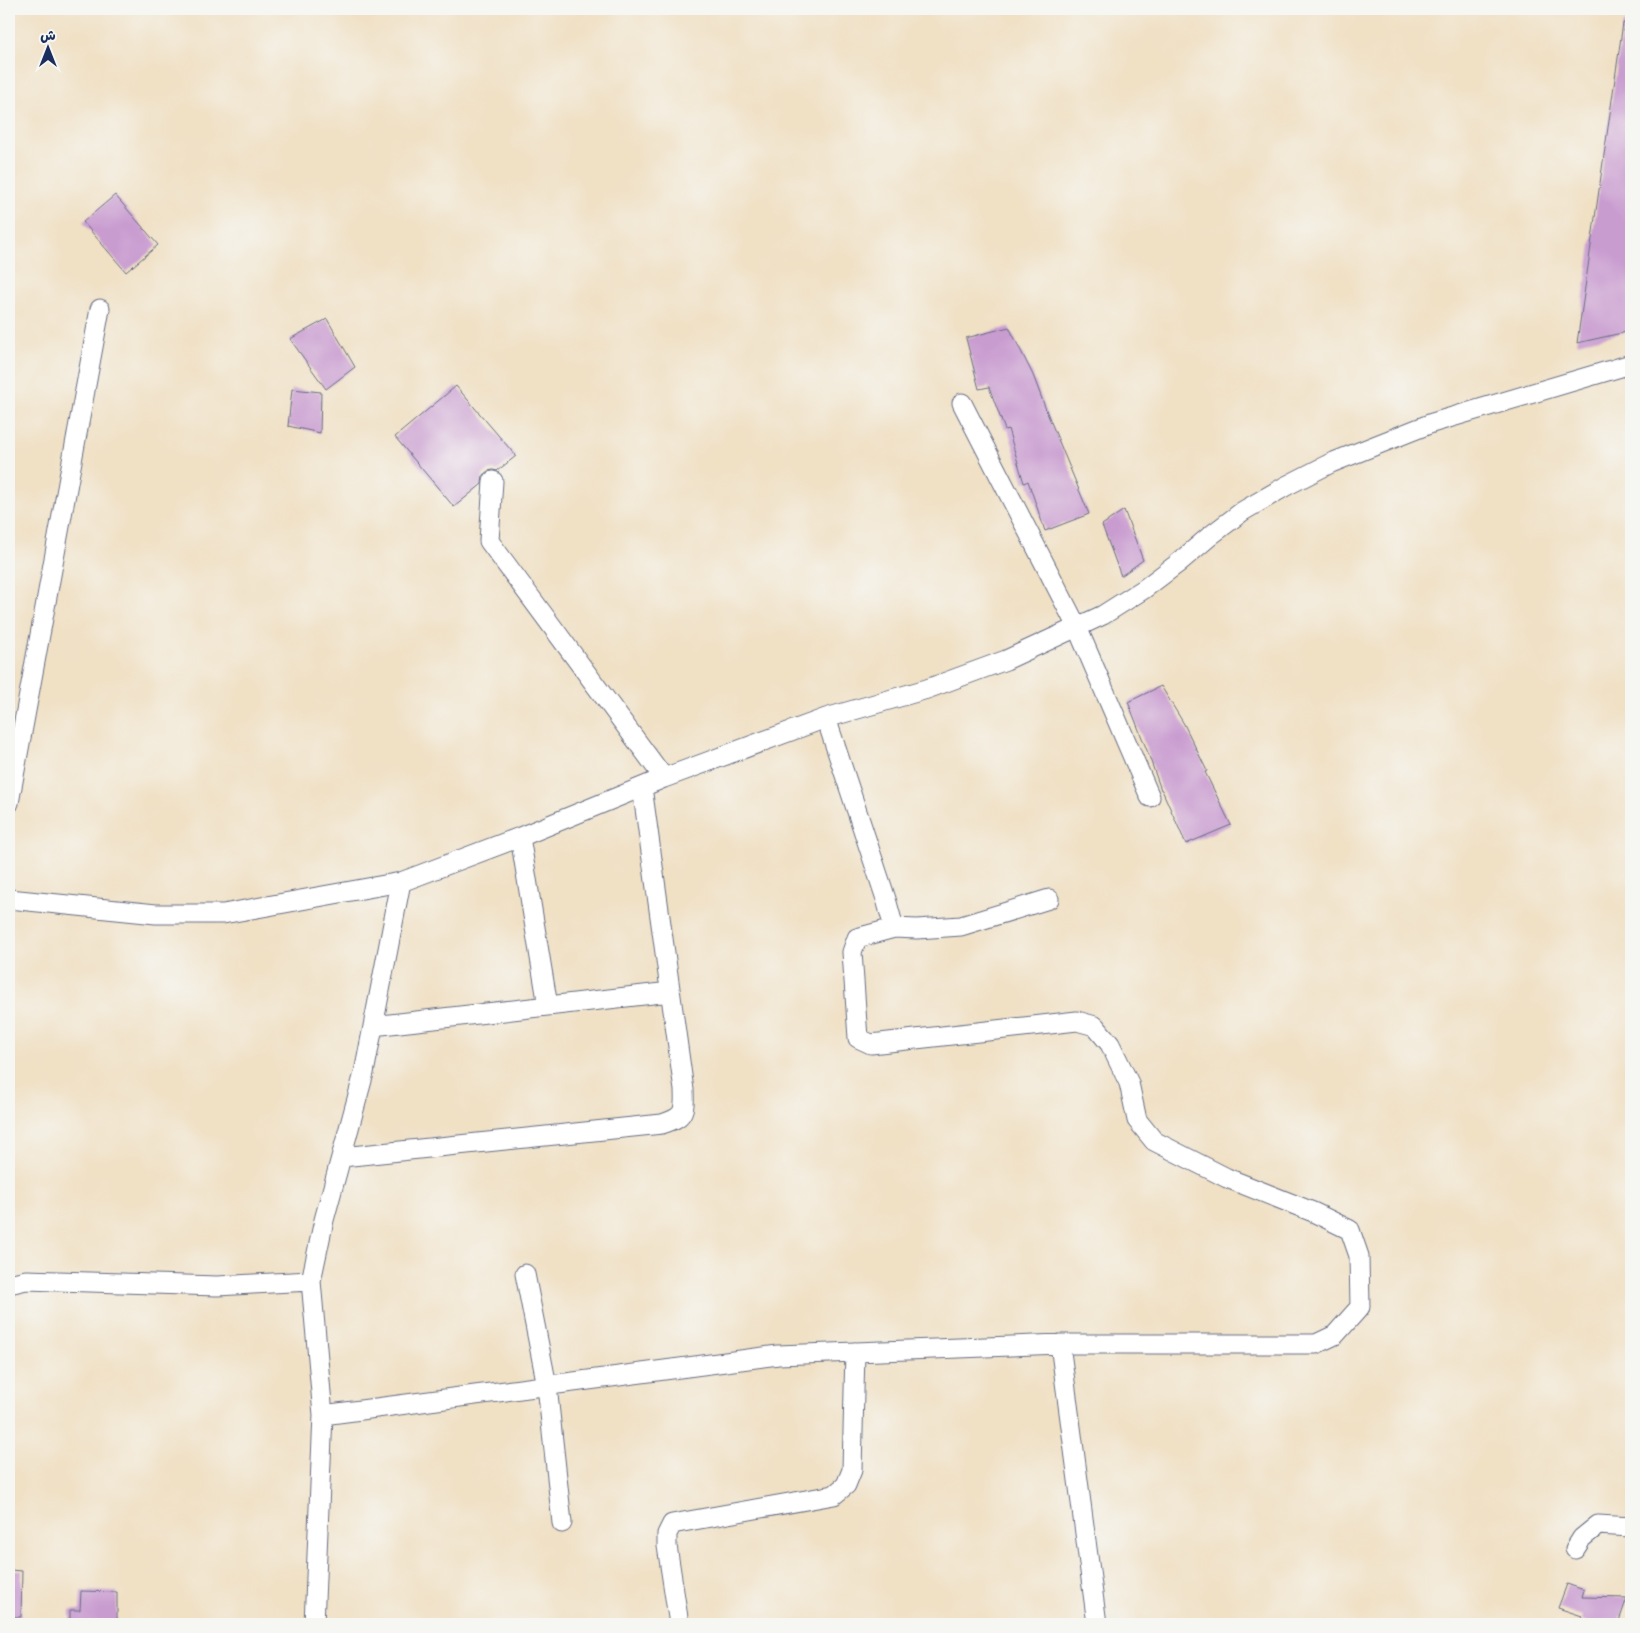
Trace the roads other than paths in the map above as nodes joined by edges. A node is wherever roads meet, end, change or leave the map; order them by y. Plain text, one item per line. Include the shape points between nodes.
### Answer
1 (100, 309) dead end
2 (1631, 364) edge
3 (962, 403) dead end
4 (493, 481) dead end
5 (1077, 627) junction
6 (826, 718) junction
7 (664, 778) junction
8 (642, 787) junction
9 (1150, 797) dead end
10 (9, 803) edge
11 (520, 837) junction
12 (401, 882) junction
13 (9, 899) edge
14 (1049, 899) dead end
15 (894, 928) junction
16 (670, 992) junction
17 (548, 1006) junction
18 (373, 1026) junction
19 (342, 1157) junction
20 (525, 1274) dead end
21 (311, 1281) junction
22 (9, 1284) edge
23 (1060, 1344) junction
24 (855, 1352) junction
25 (547, 1386) junction
26 (323, 1414) junction
27 (562, 1523) dead end
28 (1631, 1527) edge
29 (1575, 1550) dead end
30 (314, 1624) edge
31 (679, 1624) edge
32 (1097, 1624) edge

1 - 10 street
2 - 5 street via 1432,423 1331,463 1243,511 1144,589
3 - 5 street
4 - 7 street via 489,541
5 - 6 street via 1006,660 927,689
5 - 9 street
6 - 7 street
6 - 15 street
7 - 8 street
8 - 11 street
8 - 16 street
11 - 12 street
11 - 17 street
12 - 13 street via 223,914 156,914
12 - 18 street
14 - 15 street via 961,926
15 - 23 street via 857,938 852,952 858,1038 871,1044 1077,1021 1095,1026 1110,1044 1130,1083 1137,1120 1154,1141 1228,1178 1350,1230 1359,1256 1360,1307 1335,1335 1316,1344
16 - 17 street
16 - 19 street via 684,1090 684,1107 677,1119 662,1124
17 - 18 street
18 - 19 street
19 - 21 street
20 - 25 street
21 - 22 street via 217,1286 26,1280
21 - 26 street
23 - 24 street
23 - 32 street
24 - 25 street via 778,1355
24 - 31 street via 852,1470 846,1485 834,1495 672,1524 667,1534 667,1546
25 - 26 street
25 - 27 street
26 - 30 street
28 - 29 street via 1598,1525 1582,1538

